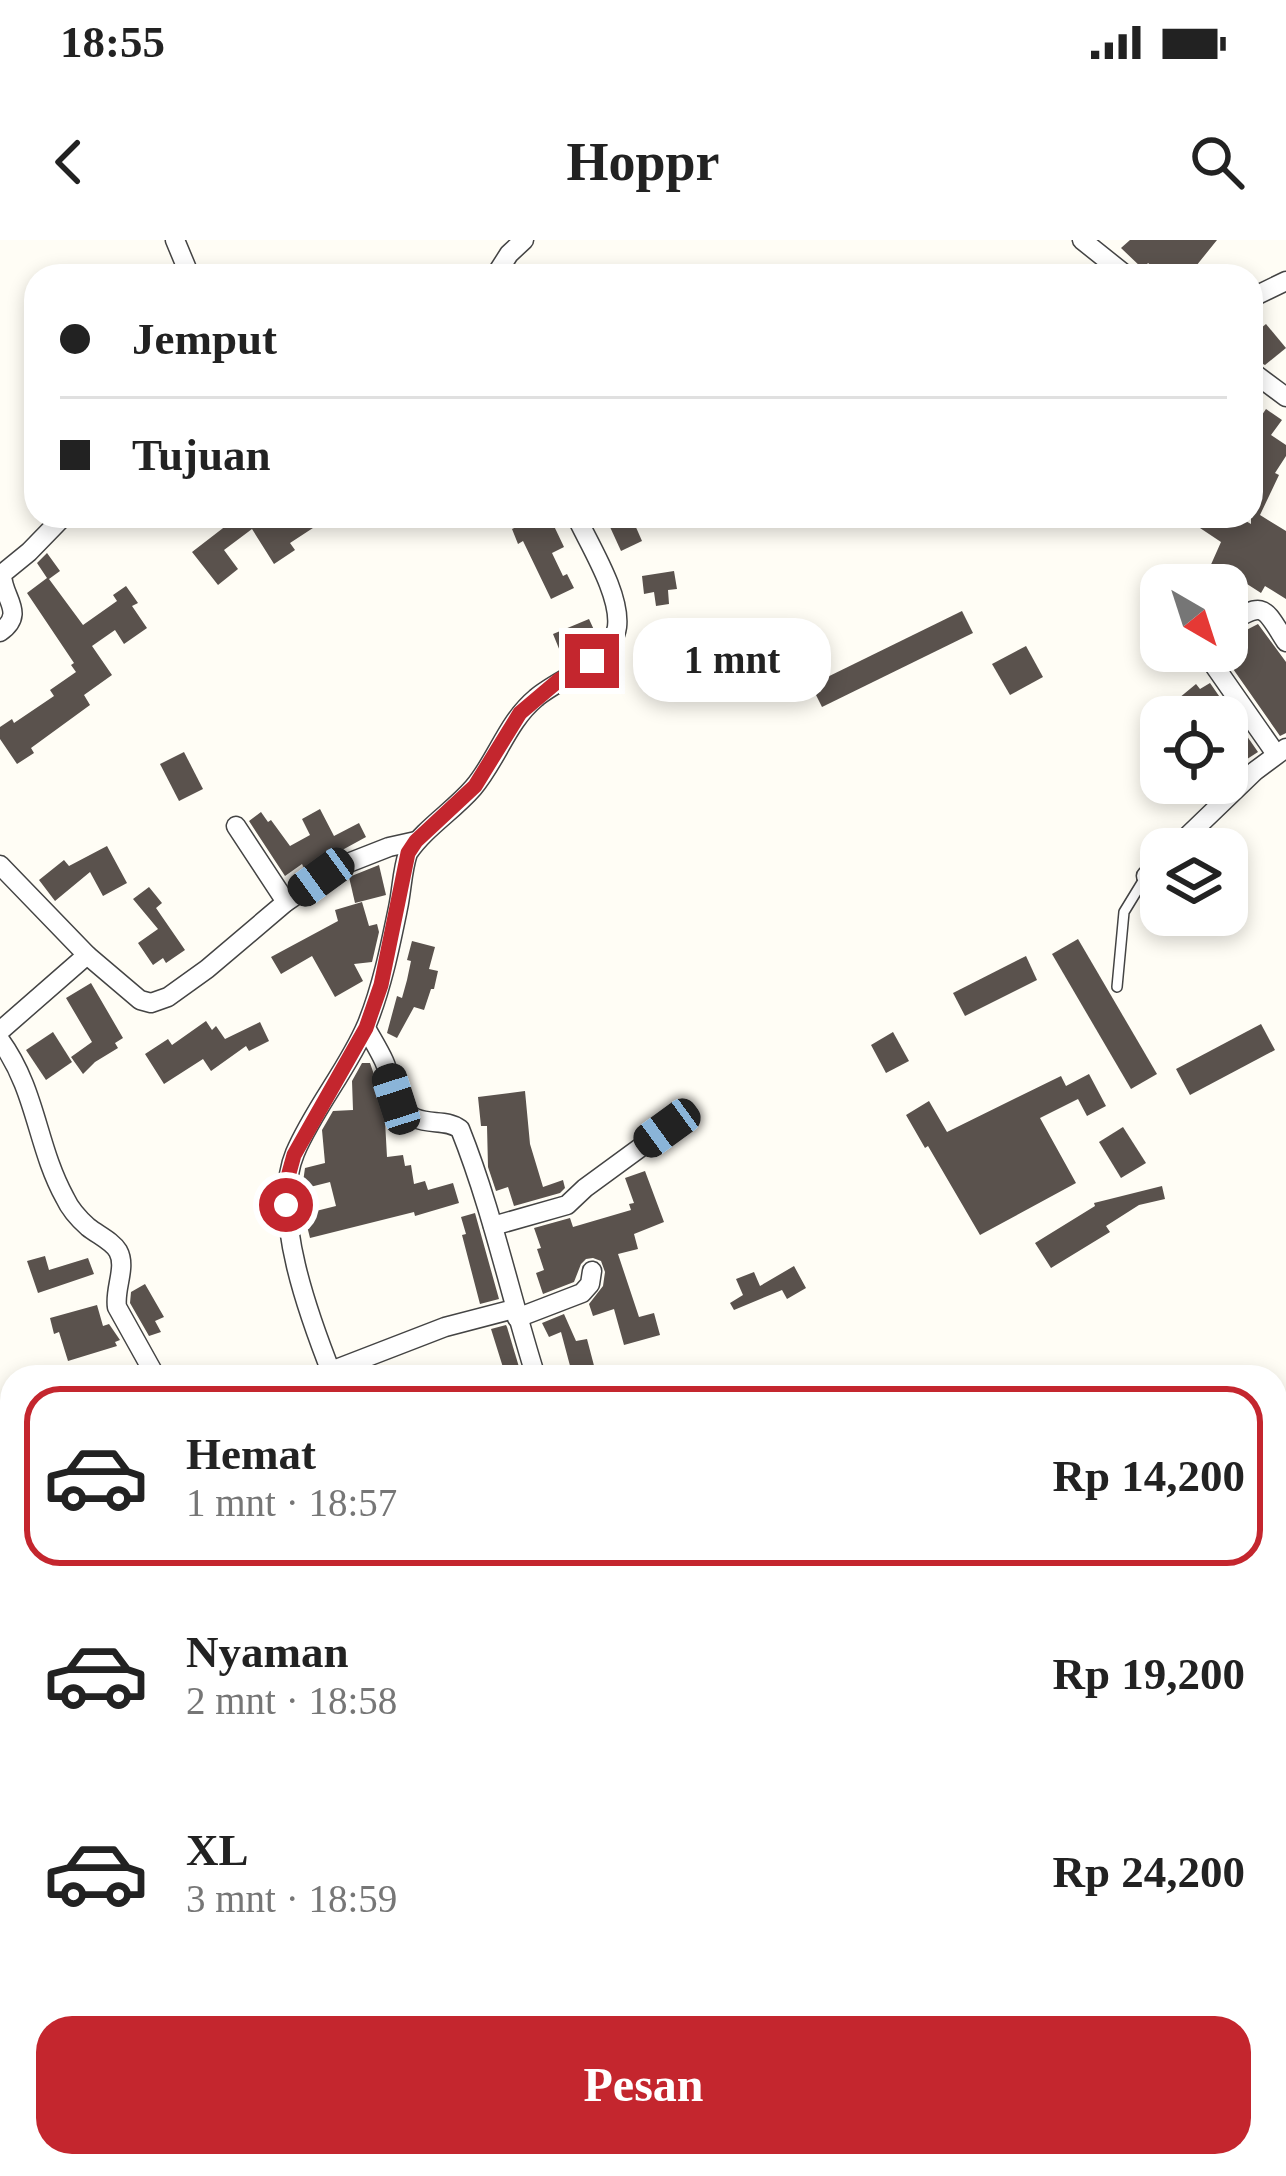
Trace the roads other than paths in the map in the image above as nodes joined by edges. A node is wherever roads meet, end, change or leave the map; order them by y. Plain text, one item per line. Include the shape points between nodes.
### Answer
1 (1082, 240) edge
2 (1112, 264) edge
3 (52, 528) edge
4 (582, 528) edge
5 (1248, 612) edge
6 (0, 632) edge
7 (1286, 642) edge
8 (1220, 672) edge
9 (1281, 751) edge
10 (236, 826) dead end
11 (1196, 828) edge
12 (416, 841) junction
13 (0, 866) edge
14 (1140, 889) edge
15 (286, 902) junction
16 (87, 955) junction
17 (1118, 987) dead end
18 (366, 1028) junction
19 (0, 1036) edge
20 (667, 1128) dead end
21 (494, 1226) junction
22 (592, 1270) dead end
23 (516, 1313) junction
24 (149, 1365) edge
25 (329, 1365) edge
26 (354, 1365) edge
27 (532, 1365) edge

1 - 2 street
3 - 6 street via 2,574 13,615
4 - 12 street via 614,598 612,642 520,713 475,786
5 - 7 street via 1266,613
8 - 9 street
9 - 11 street
10 - 15 street
12 - 15 street via 338,867
12 - 18 street
13 - 16 street
14 - 17 lane via 1124,912
15 - 16 street via 207,969 151,1003
16 - 19 street
18 - 21 street via 405,1113 460,1129
18 - 25 street via 289,1173 291,1237
19 - 24 street via 22,1074 65,1198 119,1253 117,1307
20 - 21 street via 567,1205
21 - 23 street
22 - 23 street via 582,1293
23 - 26 street via 446,1328
23 - 27 street

